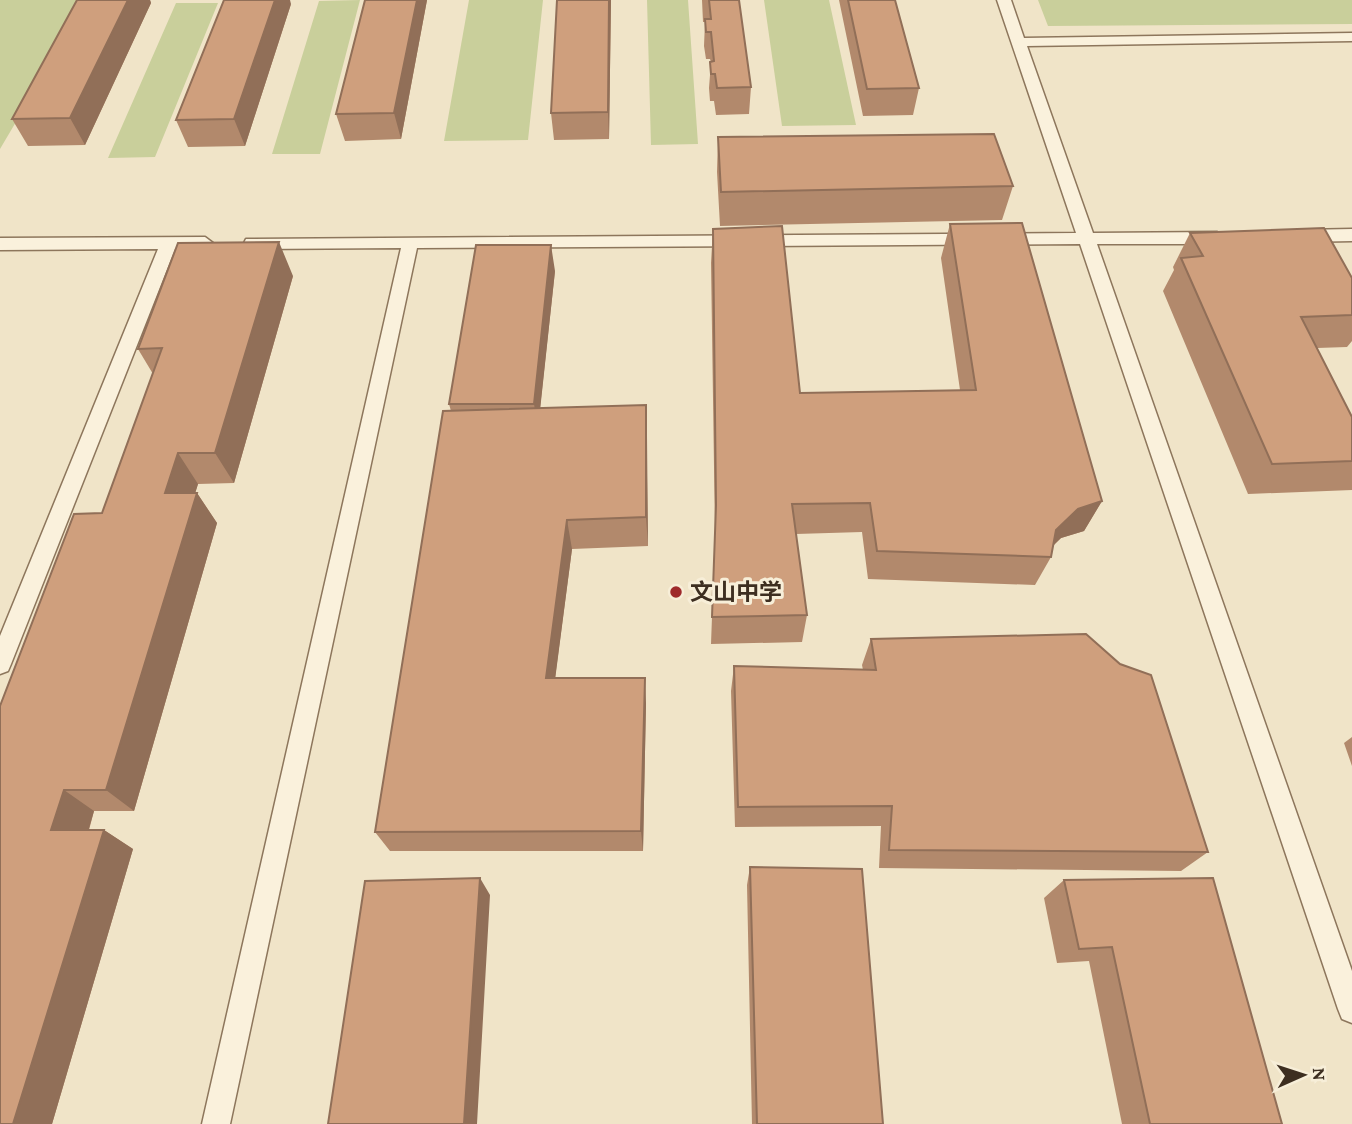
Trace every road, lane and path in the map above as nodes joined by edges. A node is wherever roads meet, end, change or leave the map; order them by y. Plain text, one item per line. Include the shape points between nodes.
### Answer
1 (1004, 0) edge
2 (1352, 37) edge
3 (1020, 42) junction
4 (1352, 235) edge
5 (1282, 236) edge
6 (1240, 237) edge
7 (1087, 240) junction
8 (410, 243) junction
9 (0, 244) edge
10 (167, 244) junction
11 (0, 664) edge
12 (1352, 1009) edge
13 (216, 1124) edge

1 - 3 lane
2 - 3 lane
3 - 7 lane
4 - 5 lane
6 - 7 lane
7 - 8 lane
7 - 12 lane
8 - 10 lane
8 - 13 lane
9 - 10 lane
10 - 11 lane

